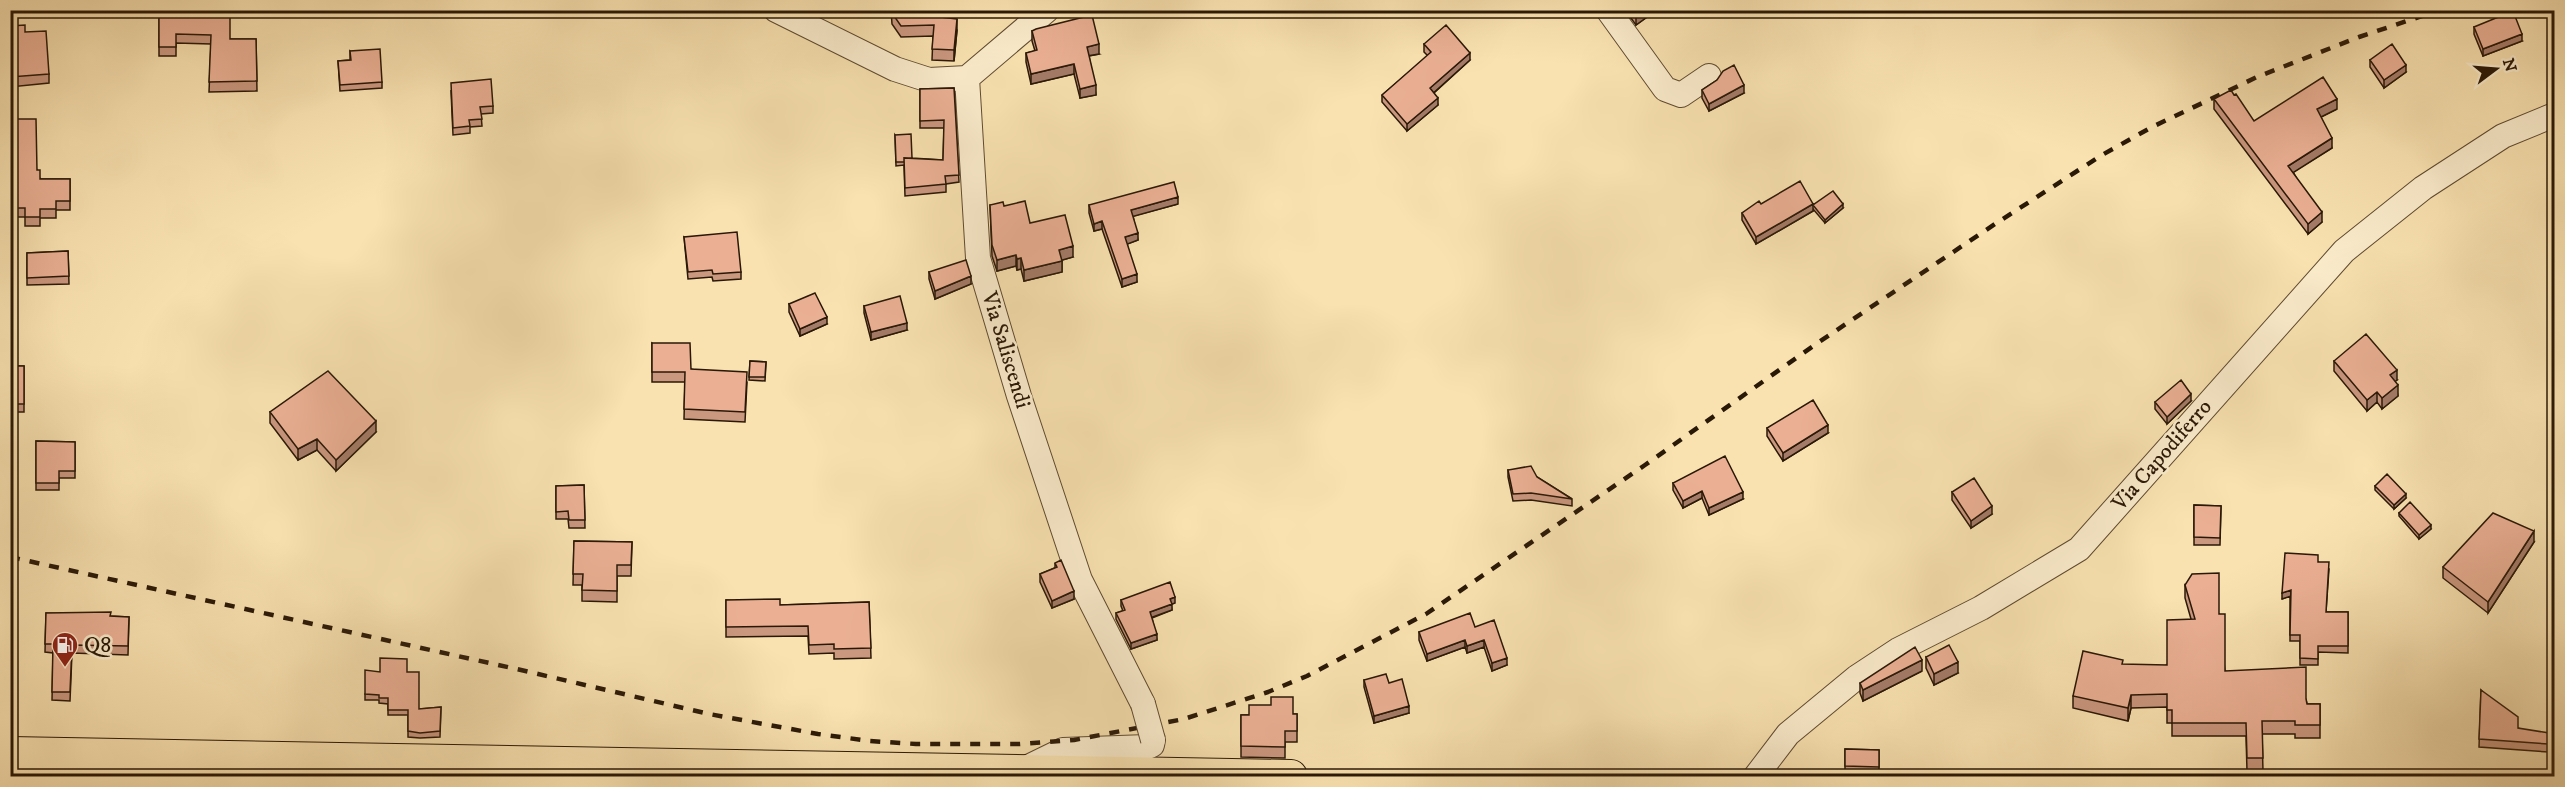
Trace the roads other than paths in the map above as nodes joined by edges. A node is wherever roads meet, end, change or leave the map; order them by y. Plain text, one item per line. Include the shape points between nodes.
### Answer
1 (777, 10) edge
2 (1047, 10) edge
3 (1608, 10) edge
4 (1709, 76) dead end
5 (967, 78) junction
6 (2554, 115) edge
7 (10, 753) edge
8 (1020, 771) junction
9 (1291, 777) edge
10 (1756, 777) edge

1 - 5 street via 895,69 929,80
2 - 5 street
3 - 4 street via 1665,88 1681,95
5 - 8 street, Via Saliscendi, bridge via 978,258 1080,580 1143,704 1153,740 1147,747 1063,750
6 - 10 street, Via Capodiferro via 2503,136 2423,188 2344,251 2079,549 1857,677 1788,734
7 - 8 main road
8 - 9 main road

